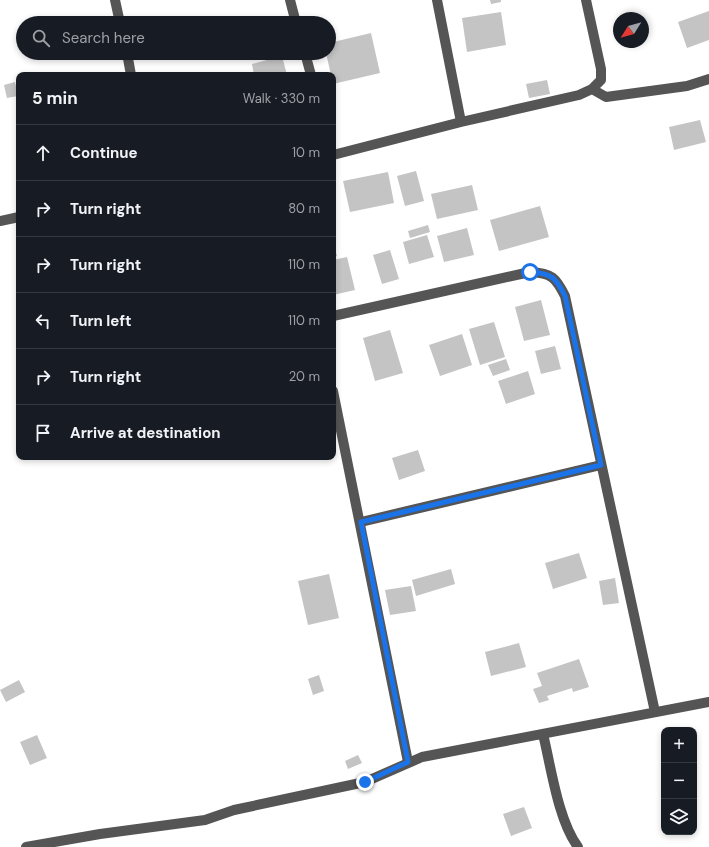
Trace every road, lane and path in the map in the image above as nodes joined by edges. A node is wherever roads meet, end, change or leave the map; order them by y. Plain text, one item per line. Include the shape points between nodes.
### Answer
1 (116, 0) edge
2 (290, 0) edge
3 (437, 0) edge
4 (586, 0) edge
5 (119, 16) edge
6 (294, 16) edge
7 (129, 60) edge
8 (306, 60) edge
9 (131, 72) edge
10 (310, 72) edge
11 (709, 79) edge
12 (592, 89) junction
13 (461, 122) junction
14 (336, 154) edge
15 (16, 218) edge
16 (0, 221) edge
17 (336, 315) edge
18 (336, 405) edge
19 (601, 465) junction
20 (361, 522) junction
21 (709, 702) edge
22 (655, 712) junction
23 (543, 734) junction
24 (408, 762) junction
25 (26, 847) edge
26 (578, 847) edge

1 - 5 street
2 - 6 street
3 - 13 street
4 - 12 street via 601,69 601,80
7 - 9 street
8 - 10 street
11 - 12 street via 687,86 606,97
12 - 13 street via 579,96
13 - 14 street
15 - 16 street
17 - 19 street via 530,272 544,273 557,280 565,296
18 - 20 street
19 - 20 street
19 - 22 street
20 - 24 street
21 - 22 street
22 - 23 street
23 - 24 street via 422,757
23 - 26 street via 560,807
24 - 25 street via 365,782 234,810 205,820

